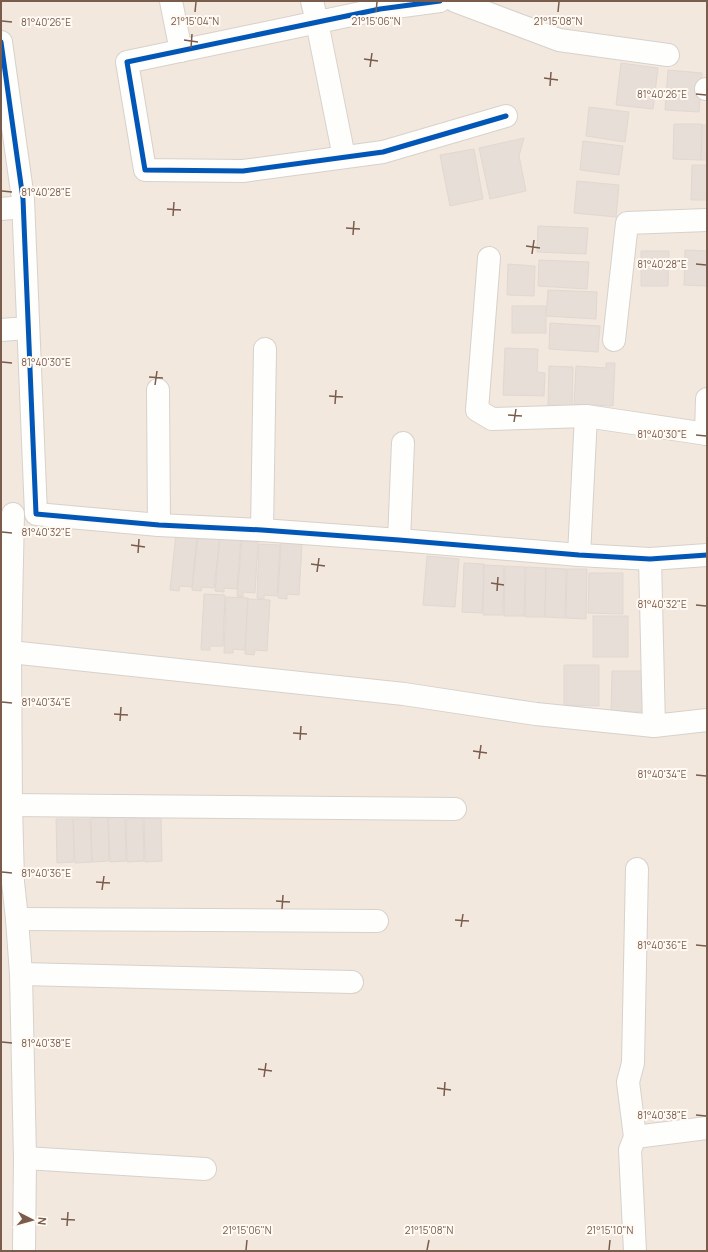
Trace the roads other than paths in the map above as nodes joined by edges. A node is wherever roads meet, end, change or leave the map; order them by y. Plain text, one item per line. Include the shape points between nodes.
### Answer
1 (171, 1) edge
2 (312, 1) edge
3 (440, 1) edge
4 (455, 1) edge
5 (317, 22) junction
6 (1, 42) edge
7 (181, 51) junction
8 (668, 55) dead end
9 (506, 116) dead end
10 (344, 157) junction
11 (23, 207) junction
12 (1, 209) edge
13 (707, 220) edge
14 (488, 258) dead end
15 (28, 328) junction
16 (1, 330) edge
17 (614, 340) dead end
18 (265, 349) dead end
19 (158, 390) dead end
20 (707, 398) edge
21 (586, 416) junction
22 (706, 434) edge
23 (404, 443) dead end
24 (7, 514) edge
25 (36, 514) junction
26 (160, 526) junction
27 (262, 530) junction
28 (399, 540) junction
29 (579, 555) junction
30 (707, 555) edge
31 (650, 559) junction
32 (5, 652) edge
33 (707, 720) edge
34 (654, 726) junction
35 (12, 805) junction
36 (455, 809) dead end
37 (637, 869) dead end
38 (7, 883) edge
39 (17, 919) junction
40 (377, 921) dead end
41 (20, 974) junction
42 (352, 982) dead end
43 (707, 1128) edge
44 (635, 1137) junction
45 (25, 1158) junction
46 (205, 1169) dead end
47 (24, 1251) edge
48 (635, 1251) edge

1 - 7 street
2 - 5 street
3 - 5 street via 380,9
4 - 8 street via 559,40
5 - 7 street
5 - 10 street
6 - 11 street
7 - 10 street via 127,62 145,170 243,171
9 - 10 street via 383,152
11 - 12 street
11 - 15 street
13 - 17 street via 627,223
14 - 21 street via 477,410 492,419
15 - 16 street
15 - 25 street
18 - 27 street
19 - 26 street
20 - 22 street
21 - 22 street
21 - 29 street
23 - 28 street
24 - 25 street
24 - 32 street
25 - 26 street
26 - 27 street
27 - 28 street
28 - 29 street
29 - 31 street
30 - 31 street
31 - 34 street
32 - 34 street via 404,694 536,714
32 - 35 street
33 - 34 street
35 - 36 street
35 - 38 street
37 - 44 street via 633,1063 628,1082
38 - 39 street
39 - 40 street
39 - 41 street
41 - 42 street
41 - 45 street
43 - 44 street
44 - 48 street via 630,1150
45 - 46 street
45 - 47 street

